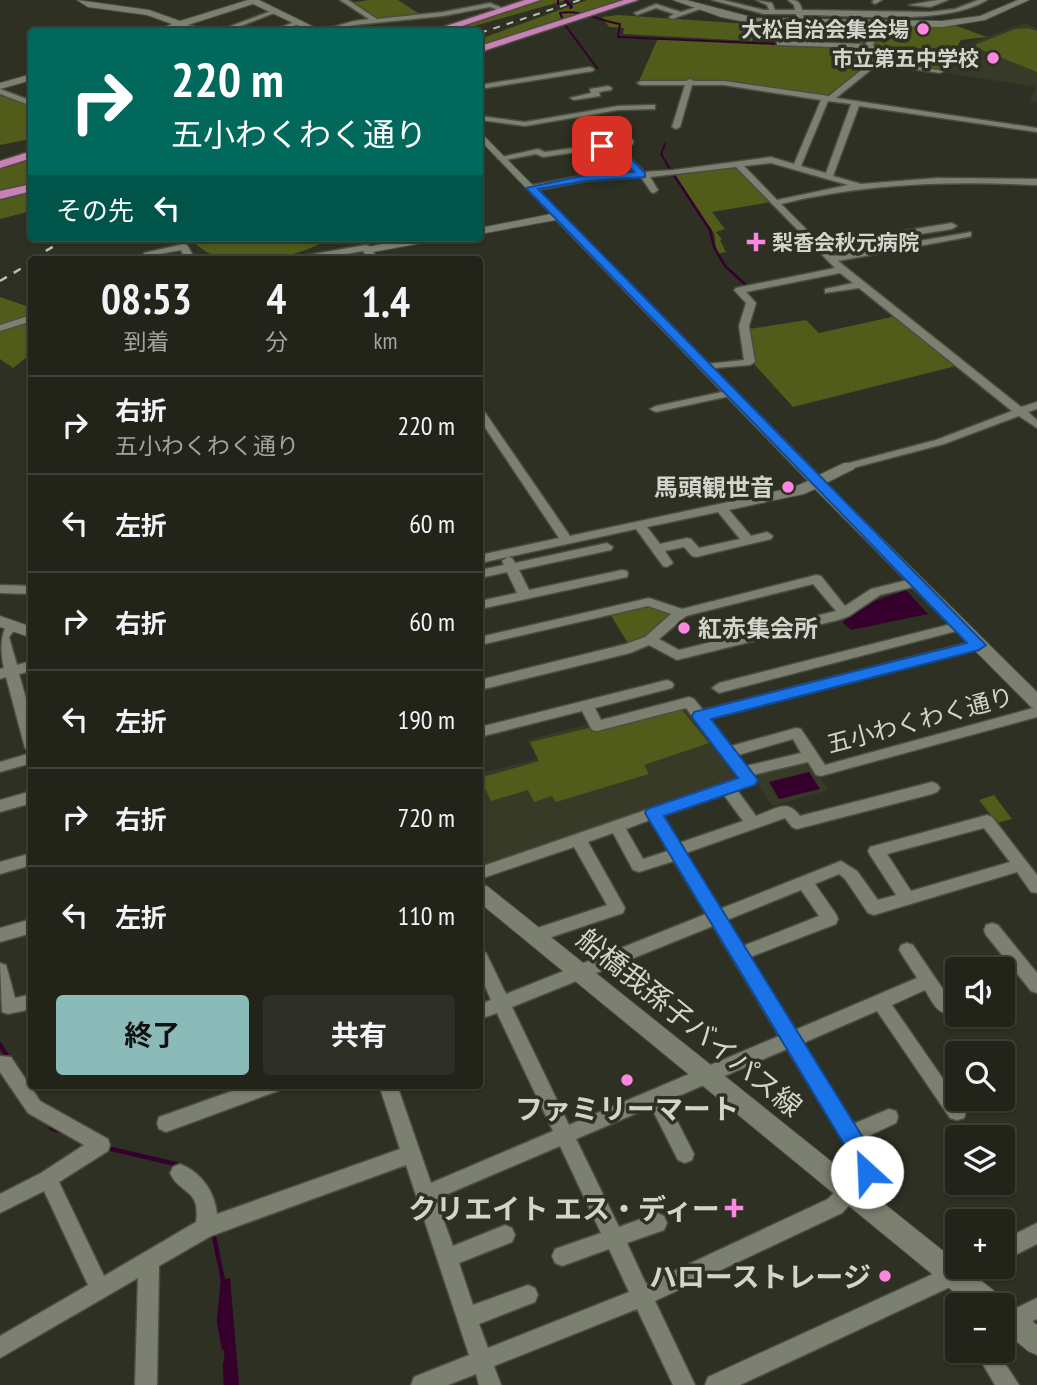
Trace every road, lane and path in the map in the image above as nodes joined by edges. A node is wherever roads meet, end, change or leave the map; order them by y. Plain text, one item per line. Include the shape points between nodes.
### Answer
1 (81, 0) edge
2 (252, 0) edge
3 (344, 0) edge
4 (535, 0) edge
5 (633, 0) edge
6 (677, 0) edge
7 (718, 0) edge
8 (759, 0) edge
9 (942, 0) edge
10 (984, 0) edge
11 (1022, 0) edge
12 (794, 2) edge
13 (876, 2) edge
14 (700, 8) junction
15 (504, 10) junction
16 (276, 11) junction
17 (637, 13) dead end
18 (773, 13) junction
19 (681, 14) junction
20 (881, 14) junction
21 (672, 17) dead end
22 (800, 18) junction
23 (375, 20) junction
24 (299, 22) junction
25 (779, 23) junction
26 (176, 24) junction
27 (885, 24) junction
28 (166, 28) edge
29 (185, 28) edge
30 (229, 28) edge
31 (282, 28) edge
32 (313, 28) edge
33 (335, 28) edge
34 (445, 28) edge
35 (876, 30) dead end
36 (862, 46) dead end
37 (483, 48) edge
38 (874, 63) junction
39 (590, 69) dead end
40 (940, 71) dead end
41 (28, 78) edge
42 (690, 81) junction
43 (641, 83) dead end
44 (0, 86) edge
45 (483, 87) edge
46 (608, 88) dead end
47 (0, 91) edge
48 (828, 97) junction
49 (574, 98) dead end
50 (28, 102) edge
51 (856, 102) junction
52 (652, 107) dead end
53 (483, 118) edge
54 (676, 127) dead end
55 (1037, 130) edge
56 (483, 138) edge
57 (630, 142) dead end
58 (612, 145) junction
59 (28, 155) edge
60 (501, 158) junction
61 (0, 165) edge
62 (738, 165) junction
63 (797, 166) junction
64 (643, 175) junction
65 (829, 176) junction
66 (1037, 183) edge
67 (860, 186) junction
68 (28, 188) edge
69 (531, 188) junction
70 (654, 190) dead end
71 (0, 195) edge
72 (774, 203) junction
73 (558, 216) junction
74 (937, 219) dead end
75 (952, 226) junction
76 (483, 230) edge
77 (968, 234) junction
78 (981, 240) dead end
79 (418, 242) edge
80 (819, 247) junction
81 (370, 255) edge
82 (150, 256) edge
83 (188, 256) edge
84 (832, 259) junction
85 (842, 270) junction
86 (860, 285) junction
87 (828, 291) dead end
88 (28, 319) edge
89 (0, 328) edge
90 (707, 368) junction
91 (731, 393) junction
92 (1037, 405) edge
93 (656, 409) dead end
94 (1021, 412) junction
95 (483, 417) edge
96 (1037, 425) edge
97 (849, 466) joint
98 (818, 483) junction
99 (761, 499) joint
100 (722, 509) junction
101 (640, 526) junction
102 (766, 536) dead end
103 (567, 541) junction
104 (748, 541) junction
105 (607, 547) dead end
106 (657, 549) junction
107 (504, 554) junction
108 (483, 558) edge
109 (667, 564) dead end
110 (511, 568) junction
111 (483, 573) edge
112 (621, 574) dead end
113 (916, 582) junction
114 (0, 589) edge
115 (28, 590) edge
116 (525, 595) junction
117 (483, 604) edge
118 (681, 613) junction
119 (844, 613) junction
120 (6, 623) edge
121 (959, 626) junction
122 (28, 631) edge
123 (483, 640) edge
124 (650, 640) junction
125 (979, 645) junction
126 (28, 667) edge
127 (6, 673) edge
128 (483, 684) edge
129 (667, 685) dead end
130 (719, 688) dead end
131 (1037, 703) edge
132 (586, 705) junction
133 (1037, 712) edge
134 (700, 716) junction
135 (28, 722) edge
136 (483, 731) edge
137 (728, 752) junction
138 (811, 756) junction
139 (28, 759) edge
140 (0, 767) edge
141 (743, 772) junction
142 (727, 788) junction
143 (932, 788) dead end
144 (28, 798) edge
145 (0, 806) edge
146 (653, 813) junction
147 (753, 823) junction
148 (617, 826) junction
149 (578, 839) junction
150 (677, 850) junction
151 (28, 860) edge
152 (1021, 865) junction
153 (0, 868) edge
154 (483, 872) edge
155 (805, 882) junction
156 (1037, 887) edge
157 (483, 894) edge
158 (907, 898) junction
159 (717, 918) junction
160 (28, 927) edge
161 (992, 930) dead end
162 (0, 935) edge
163 (534, 936) junction
164 (907, 950) dead end
165 (740, 954) junction
166 (483, 964) edge
167 (0, 970) edge
168 (581, 973) junction
169 (929, 981) junction
170 (1037, 986) edge
171 (28, 1001) edge
172 (880, 1002) junction
173 (502, 1004) junction
174 (945, 1005) edge
175 (483, 1011) edge
176 (791, 1038) junction
177 (0, 1065) edge
178 (707, 1076) junction
179 (261, 1089) edge
180 (389, 1089) edge
181 (656, 1098) junction
182 (957, 1112) dead end
183 (889, 1117) dead end
184 (166, 1123) dead end
185 (850, 1135) junction
186 (564, 1136) junction
187 (412, 1154) junction
188 (685, 1154) dead end
189 (180, 1173) dead end
190 (48, 1179) junction
191 (851, 1191) junction
192 (426, 1194) junction
193 (0, 1204) edge
194 (657, 1223) dead end
195 (205, 1228) junction
196 (1037, 1233) edge
197 (505, 1235) dead end
198 (613, 1238) junction
199 (1015, 1245) edge
200 (562, 1256) dead end
201 (447, 1258) junction
202 (945, 1258) edge
203 (149, 1260) junction
204 (946, 1279) edge
205 (970, 1279) edge
206 (100, 1289) junction
207 (983, 1293) edge
208 (528, 1295) dead end
209 (642, 1297) junction
210 (1037, 1308) edge
211 (1015, 1313) edge
212 (467, 1318) junction
213 (1015, 1325) edge
214 (1037, 1342) edge
215 (0, 1348) edge
216 (482, 1360) junction
217 (993, 1363) edge
218 (146, 1385) edge
219 (422, 1385) edge
220 (490, 1385) edge
221 (684, 1385) edge
222 (716, 1385) edge
223 (1008, 1385) edge

1 - 26 street via 149,13
2 - 16 street
2 - 26 street
3 - 23 street
4 - 15 highway
5 - 37 highway
6 - 14 street
7 - 14 street
7 - 18 street
8 - 18 street via 772,5
9 - 13 street via 924,5
10 - 20 street via 947,13
11 - 27 street via 963,22
12 - 13 street
12 - 22 street
13 - 20 street
14 - 19 street
14 - 25 street via 743,20
15 - 23 street via 490,5
15 - 34 highway
16 - 24 street
16 - 30 street
17 - 19 street via 656,6
18 - 22 street
19 - 21 street
20 - 22 street
20 - 27 street
22 - 25 street
22 - 27 street
23 - 33 street
24 - 31 street
24 - 32 street
25 - 36 street via 780,43
26 - 28 street
26 - 29 street
35 - 38 street via 869,45 872,48 858,60
38 - 40 street
38 - 48 street
39 - 45 street
41 - 44 street
42 - 43 street
42 - 48 street
42 - 54 street
46 - 49 street
47 - 50 street
48 - 51 street
48 - 63 street
51 - 55 street
51 - 65 street
52 - 53 street via 618,108 525,124
56 - 60 street
57 - 58 street
58 - 60 street
58 - 64 street
59 - 61 highway
60 - 69 street
62 - 63 street via 771,160
62 - 64 street
62 - 72 street
63 - 65 street
64 - 69 street via 586,178
64 - 70 street
65 - 67 street
66 - 67 street via 927,180
67 - 72 street
68 - 71 highway
69 - 73 street
72 - 80 street
73 - 76 street
73 - 90 street
74 - 75 street
75 - 77 street
75 - 80 street
77 - 78 street
77 - 84 street
79 - 81 street
80 - 84 street
82 - 83 street via 184,247
84 - 85 street
85 - 86 street
85 - 90 street via 739,290 751,303 744,326 750,362
86 - 87 street
86 - 94 street
88 - 89 street
90 - 91 street
91 - 93 street
91 - 98 street
92 - 94 street
94 - 96 street
94 - 97 street via 940,442
95 - 103 street
97 - 98 street
98 - 99 street
98 - 113 street
99 - 100 street
100 - 101 street
100 - 104 street
101 - 103 street
101 - 106 street
102 - 104 street
103 - 107 street
104 - 106 street via 696,554 687,542
105 - 110 street
106 - 109 street
107 - 108 street
107 - 110 street
110 - 111 street
110 - 116 street
112 - 116 street
113 - 119 street via 876,592
113 - 121 street
114 - 115 street
116 - 117 street
118 - 119 street via 816,579
118 - 123 street via 649,602
118 - 124 street
119 - 124 street via 677,655
120 - 122 street
120 - 127 street via 2,636
121 - 125 street
121 - 130 street
124 - 128 street
125 - 131 street
125 - 134 street
126 - 127 street
127 - 135 street
129 - 132 street
132 - 134 street via 597,726 689,702
132 - 136 street
133 - 138 street, 五小わくわく通り via 821,771
134 - 137 street
137 - 138 street via 796,733
137 - 141 street
138 - 141 street, 五小わくわく通り
139 - 140 street
141 - 142 street via 749,780
142 - 146 street
142 - 147 street
143 - 147 street via 797,823 788,811
144 - 145 street
146 - 148 street
146 - 150 street
147 - 150 street
148 - 149 street
148 - 150 street via 639,866
149 - 154 street
149 - 163 street via 618,908
150 - 159 street
151 - 153 street
152 - 156 street
152 - 158 street
152 - 158 street via 987,821 876,851
155 - 158 street via 841,867 874,908
155 - 159 street
155 - 165 street via 830,919
157 - 163 street, 船橋我孫子バイパス線
159 - 165 street
159 - 168 street
160 - 162 street
161 - 170 street
163 - 168 street, 船橋我孫子バイパス線
164 - 169 street
165 - 176 street
166 - 173 street
167 - 171 street via 8,1007
168 - 173 street
168 - 178 street, 船橋我孫子バイパス線
169 - 172 street
169 - 174 street
172 - 176 street
172 - 182 street
173 - 175 street
173 - 186 street
176 - 178 street
176 - 185 street
177 - 190 street via 5,1063 34,1107 100,1145
178 - 181 street
178 - 191 street, 船橋我孫子バイパス線
179 - 184 street
180 - 187 street
181 - 186 street
181 - 188 street
183 - 185 street
185 - 191 street via 867,1172
186 - 192 street
186 - 198 street
187 - 192 street
187 - 195 street
189 - 195 street via 198,1184 204,1195 209,1215
190 - 193 street
190 - 206 street
191 - 202 street, 船橋我孫子バイパス線
191 - 209 street via 835,1206
192 - 201 street
194 - 198 street
195 - 203 street
196 - 199 street
197 - 201 street
198 - 200 street
198 - 209 street
201 - 212 street
203 - 206 street
203 - 218 street
204 - 222 street
205 - 207 street, 船橋我孫子バイパス線
206 - 215 street
208 - 212 street
209 - 216 street
209 - 221 street
210 - 211 street
212 - 216 street
213 - 214 street, 船橋我孫子バイパス線
216 - 219 street
216 - 220 street
217 - 223 street

